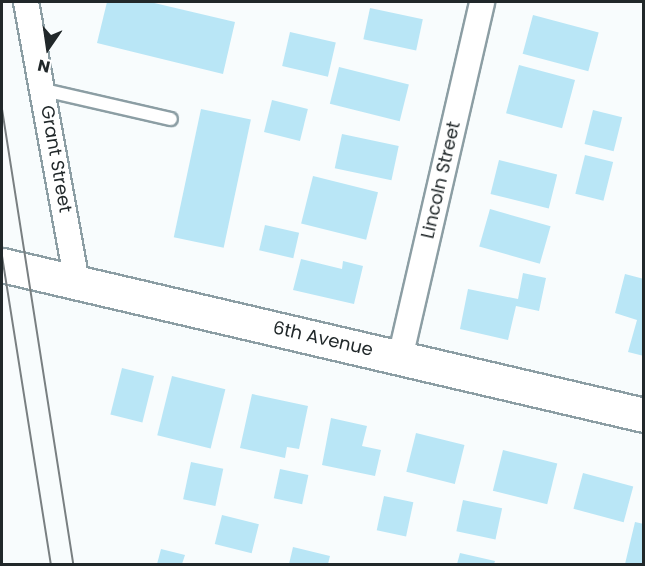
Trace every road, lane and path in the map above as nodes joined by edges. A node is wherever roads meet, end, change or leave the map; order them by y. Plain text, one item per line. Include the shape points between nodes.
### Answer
1 (26, 2) edge
2 (482, 2) edge
3 (44, 90) junction
4 (171, 119) dead end
5 (2, 265) edge
6 (77, 282) junction
7 (400, 358) junction
8 (644, 415) edge

1 - 3 street, Grant Street
2 - 7 street, Lincoln Street
3 - 4 lane
3 - 6 street, Grant Street
5 - 6 street, 6th Avenue
6 - 7 street, 6th Avenue
7 - 8 street, 6th Avenue

